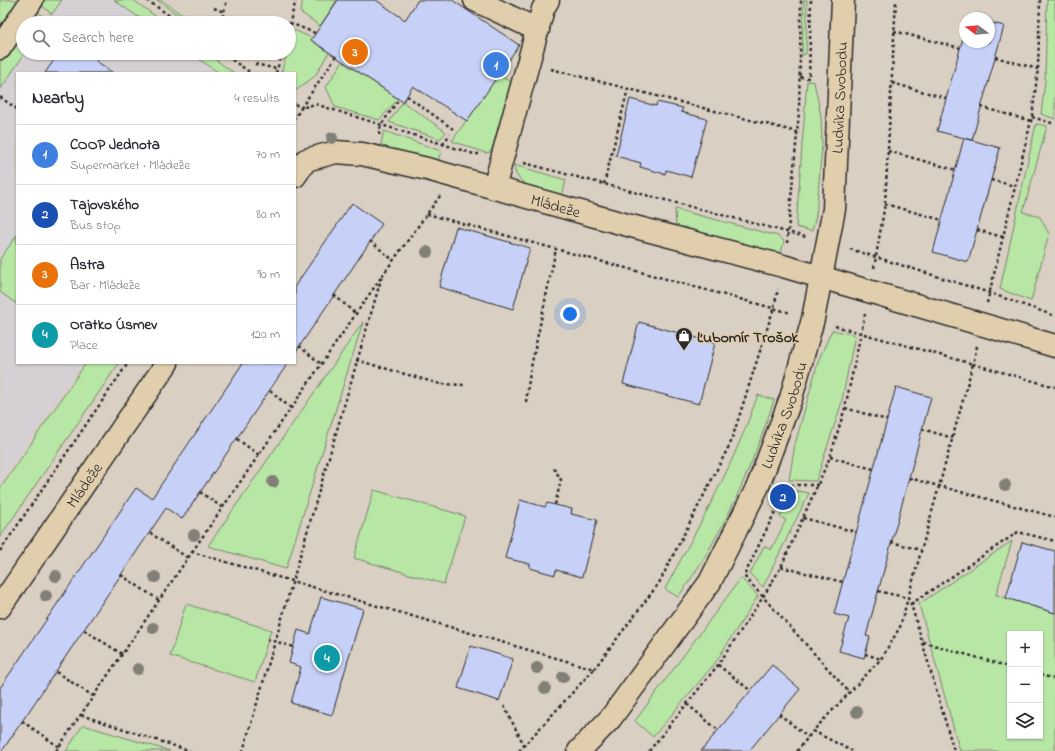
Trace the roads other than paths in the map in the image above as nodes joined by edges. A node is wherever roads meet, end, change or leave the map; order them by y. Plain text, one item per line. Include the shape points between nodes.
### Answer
1 (32, 0) edge
2 (474, 0) edge
3 (548, 0) edge
4 (843, 0) edge
5 (21, 16) edge
6 (16, 24) edge
7 (538, 30) junction
8 (0, 48) edge
9 (296, 175) edge
10 (494, 188) junction
11 (822, 277) junction
12 (1055, 346) edge
13 (166, 364) edge
14 (0, 607) edge
15 (579, 751) edge

1 - 5 street
2 - 7 street
3 - 7 street
4 - 11 street, Ludvíka Svobodu via 834,209
6 - 8 street
7 - 10 street
9 - 10 street, Mládeže via 306,160 336,152 362,154
10 - 11 street, Mládeže
11 - 12 street, Mládeže
11 - 15 street, Ludvíka Svobodu via 791,398 758,486 710,582 610,719
13 - 14 street, Mládeže

